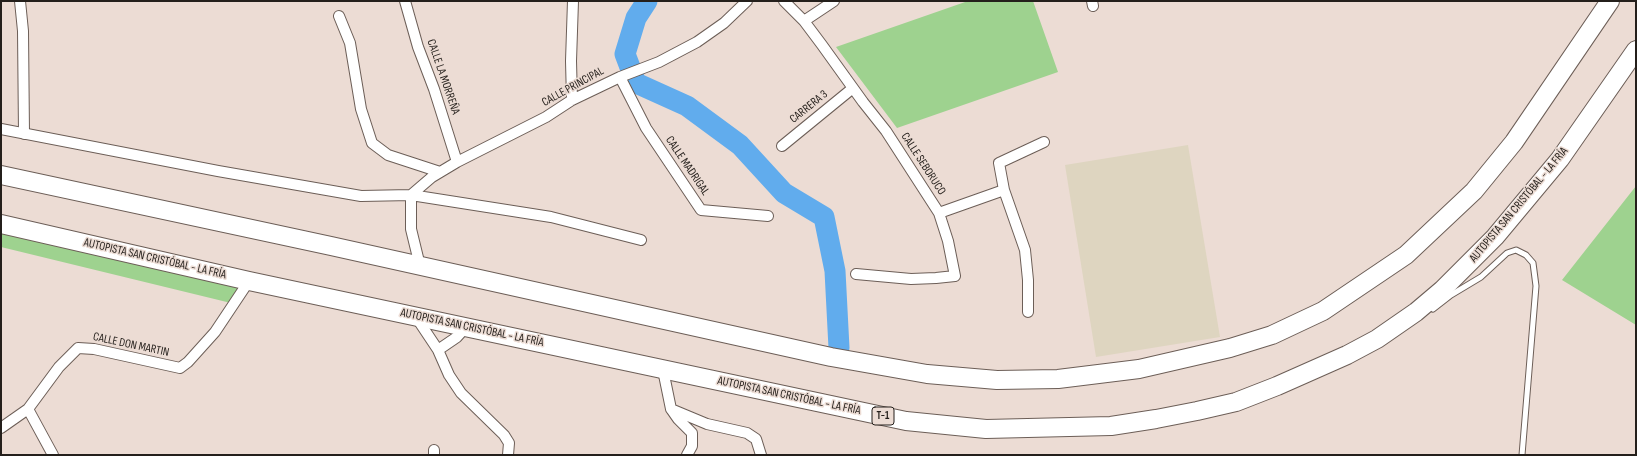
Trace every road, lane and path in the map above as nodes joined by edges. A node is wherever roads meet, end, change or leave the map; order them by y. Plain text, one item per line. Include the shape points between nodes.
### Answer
1 (20, 1) edge
2 (404, 1) edge
3 (573, 1) edge
4 (784, 1) edge
5 (834, 1) edge
6 (1610, 1) edge
7 (745, 2) edge
8 (339, 16) dead end
9 (804, 21) junction
10 (1636, 50) edge
11 (620, 77) junction
12 (853, 88) junction
13 (572, 100) junction
14 (1, 130) edge
15 (24, 134) junction
16 (1044, 142) dead end
17 (782, 146) dead end
18 (457, 162) junction
19 (440, 172) junction
20 (1, 175) edge
21 (1004, 190) junction
22 (411, 195) junction
23 (939, 213) junction
24 (768, 216) dead end
25 (1, 224) edge
26 (641, 240) dead end
27 (420, 266) junction
28 (856, 274) dead end
29 (249, 281) junction
30 (1028, 312) dead end
31 (1422, 312) junction
32 (416, 316) junction
33 (466, 327) junction
34 (438, 350) junction
35 (663, 370) junction
36 (28, 409) junction
37 (671, 410) junction
38 (1, 428) edge
39 (52, 455) edge
40 (508, 455) edge
41 (686, 455) edge
42 (761, 455) edge
43 (1522, 455) edge

1 - 15 street via 23,31
2 - 18 street, CALLE LA MORREÑA
3 - 13 street
4 - 9 street, CALLE SEBORUCO
5 - 9 street
6 - 27 highway via 1514,142 1474,191 1406,255 1323,312 1272,335 1180,360 1139,369 1058,379 997,380 927,374 831,357
7 - 11 street, CALLE PRINCIPAL via 724,23 697,42 659,62
8 - 19 street via 350,44 361,109 372,143 388,155
9 - 12 street, CALLE SEBORUCO
10 - 31 highway, AUTOPISTA SAN CRISTÓBAL - LA FRÍA / T-1 via 1560,159 1505,225
11 - 13 street, CALLE PRINCIPAL
11 - 24 street, CALLE MADRIGAL via 646,128 701,210
12 - 17 street, CARRERA 3
12 - 23 street, CALLE SEBORUCO via 886,132
13 - 18 street, CALLE PRINCIPAL via 546,118
14 - 15 street
15 - 22 street via 361,196
16 - 21 street via 999,163
18 - 19 street, CALLE PRINCIPAL
19 - 22 street, CALLE PRINCIPAL
20 - 27 highway
21 - 23 street
21 - 30 street via 1025,250
22 - 26 street via 551,217
22 - 27 street via 411,229
23 - 28 street, CALLE SEBORUCO via 948,241 954,276 911,279
25 - 29 highway, AUTOPISTA SAN CRISTÓBAL - LA FRÍA / T-1
29 - 32 highway, AUTOPISTA SAN CRISTÓBAL - LA FRÍA / T-1
29 - 36 street, CALLE DON MARTIN via 215,332 180,368 94,349 78,348 58,367
31 - 35 highway, AUTOPISTA SAN CRISTÓBAL - LA FRÍA / T-1 via 1347,355 1236,402 1111,426 986,429 906,421
31 - 43 lane via 1481,277 1507,253 1516,250 1526,254 1533,263 1536,286
32 - 33 highway, AUTOPISTA SAN CRISTÓBAL - LA FRÍA / T-1
32 - 34 street
33 - 34 street via 457,337
33 - 35 highway, AUTOPISTA SAN CRISTÓBAL - LA FRÍA / T-1
34 - 40 street via 449,375 461,393 504,435 509,443
35 - 37 street
36 - 38 street, CALLE DON MARTIN
36 - 39 street
37 - 41 street via 692,433 692,446
37 - 42 street via 707,424 747,432 756,439

